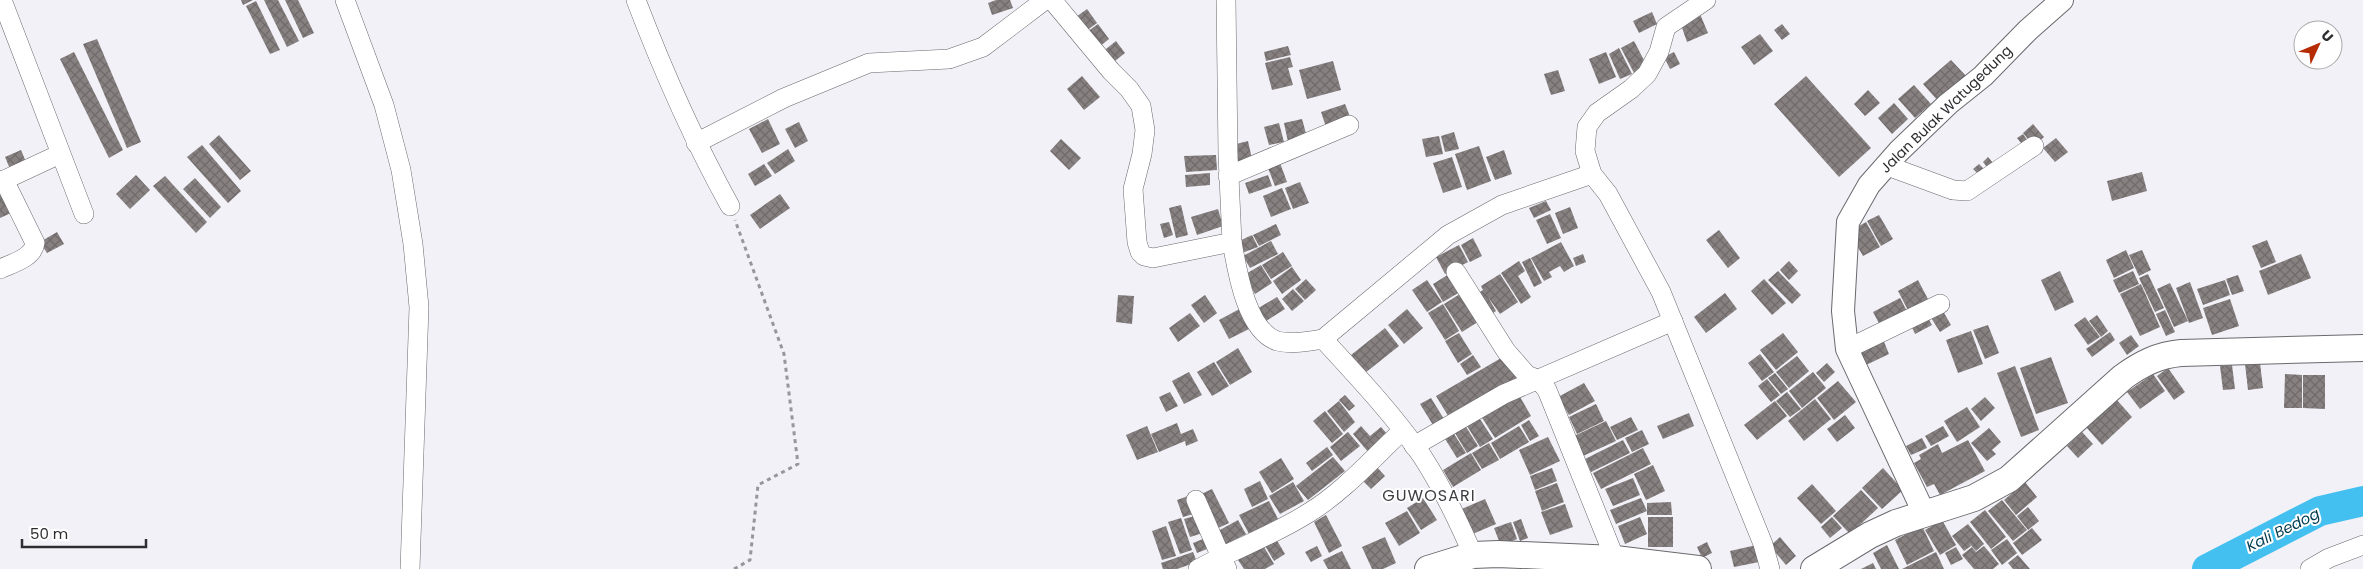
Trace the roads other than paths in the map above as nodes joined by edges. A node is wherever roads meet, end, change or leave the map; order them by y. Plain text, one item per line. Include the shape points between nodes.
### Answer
1 (2, 0) edge
2 (345, 0) edge
3 (636, 0) edge
4 (1045, 0) edge
5 (1052, 0) edge
6 (1226, 0) edge
7 (1706, 0) edge
8 (2062, 0) edge
9 (1349, 125) dead end
10 (696, 143) junction
11 (2034, 146) dead end
12 (60, 154) junction
13 (1885, 165) junction
14 (1592, 174) junction
15 (1228, 176) junction
16 (2, 181) edge
17 (730, 206) road end
18 (84, 214) dead end
19 (1232, 242) junction
20 (0, 269) edge
21 (1456, 272) dead end
22 (1940, 304) dead end
23 (1673, 321) junction
24 (1323, 339) junction
25 (2363, 348) edge
26 (1847, 349) junction
27 (1539, 380) junction
28 (1402, 431) junction
29 (1414, 446) junction
30 (1196, 500) dead end
31 (1924, 513) junction
32 (2363, 545) edge
33 (1473, 554) junction
34 (1615, 559) junction
35 (1839, 562) edge
36 (1224, 563) edge
37 (410, 569) edge
38 (1198, 569) edge
39 (1428, 569) edge
40 (1698, 569) edge
41 (1770, 569) edge
42 (1814, 569) edge
43 (2310, 569) edge

1 - 12 street
2 - 37 street via 384,105 402,170 413,244 419,307
3 - 10 street
4 - 10 street via 983,47 949,59 869,62 784,98
5 - 19 street via 1141,106 1145,130 1133,189 1140,252 1153,258
6 - 15 street
7 - 14 street via 1666,27 1659,52 1647,74 1632,89 1597,113 1587,127 1585,150
8 - 13 street, Jalan Bulak Watugedung
9 - 15 street
10 - 17 street
11 - 13 street via 1967,191 1953,190
12 - 16 street
12 - 18 street
13 - 26 street, Jalan Bulak Watugedung via 1869,185 1848,222 1843,311
14 - 23 street via 1608,194 1661,292
14 - 24 street via 1502,205 1448,235
15 - 19 street
16 - 20 street via 35,242 30,255
19 - 24 street via 1248,308 1264,333 1290,343
21 - 27 street via 1506,351 1526,376
22 - 26 street
23 - 27 street
23 - 41 street via 1763,544
24 - 28 street
25 - 31 main road via 2158,356 2123,377 2009,480 1974,498
26 - 31 street, Jalan Bulak Watugedung
27 - 29 street via 1504,394
27 - 34 street via 1547,390
28 - 29 street
28 - 36 street via 1311,512
29 - 33 street via 1441,489
30 - 36 street
31 - 35 main road via 1870,535
32 - 43 street
33 - 34 main road
33 - 39 main road
34 - 40 main road
35 - 42 main road
36 - 38 street

